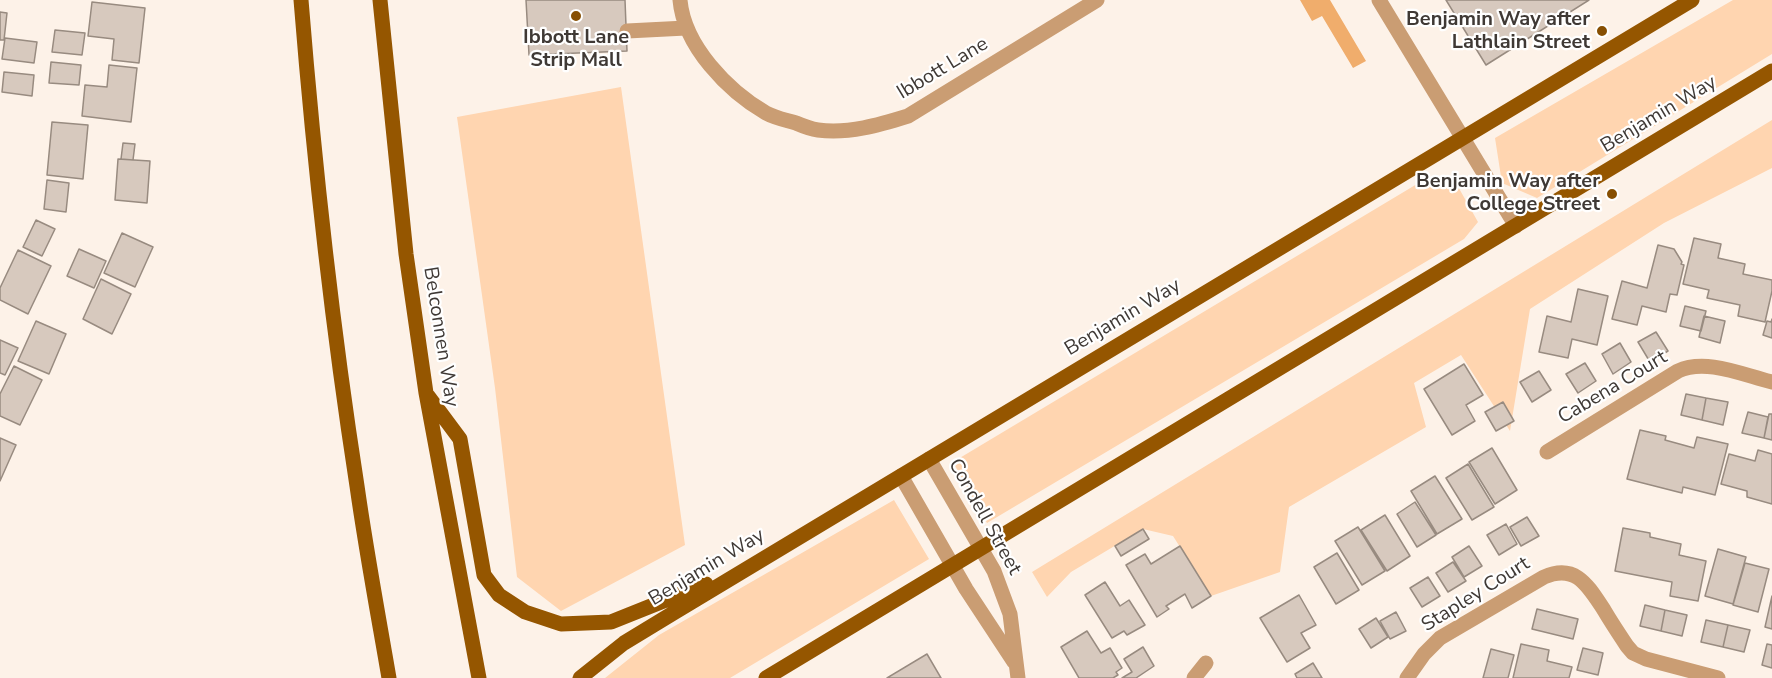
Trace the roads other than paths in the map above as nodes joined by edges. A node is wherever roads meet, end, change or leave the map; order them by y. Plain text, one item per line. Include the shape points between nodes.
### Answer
1 (301, 0) edge
2 (380, 0) edge
3 (680, 0) edge
4 (1097, 0) edge
5 (1379, 0) edge
6 (1692, 0) edge
7 (686, 28) junction
8 (627, 31) dead end
9 (1772, 71) edge
10 (1463, 138) junction
11 (1516, 225) junction
12 (1772, 382) edge
13 (426, 393) junction
14 (1547, 452) dead end
15 (929, 459) junction
16 (900, 476) junction
17 (980, 548) junction
18 (952, 565) junction
19 (749, 567) junction
20 (1206, 663) dead end
21 (1017, 671) edge
22 (389, 678) edge
23 (479, 678) edge
24 (580, 678) edge
25 (766, 678) edge
26 (1194, 678) edge
27 (1407, 678) edge
28 (1718, 678) edge

1 - 22 main road via 330,291
2 - 13 main road, Belconnen Way via 406,254
3 - 7 street, Ibbott Lane
4 - 7 street, Ibbott Lane via 908,116 842,131 817,130 767,114 735,91 710,65
5 - 10 street
6 - 10 main road, Benjamin Way
7 - 8 street
9 - 11 main road, Benjamin Way
10 - 11 street
10 - 15 main road, Benjamin Way
11 - 17 main road, Benjamin Way
12 - 14 street, Cabena Court via 1705,365 1689,367
13 - 19 main road via 460,439 484,575 500,595 525,612 561,624 611,622
13 - 23 main road, Belconnen Way
15 - 16 main road, Benjamin Way
15 - 17 street, Condell Street
16 - 18 street, Condell Street
16 - 19 main road, Benjamin Way
17 - 18 main road, Benjamin Way
17 - 21 street, Condell Street via 994,571 1010,614
18 - 21 street, Condell Street
18 - 25 main road, Benjamin Way
19 - 24 main road, Benjamin Way via 624,643
20 - 26 street
27 - 28 street, Stapley Court via 1440,638 1544,578 1564,573 1585,582 1636,655

